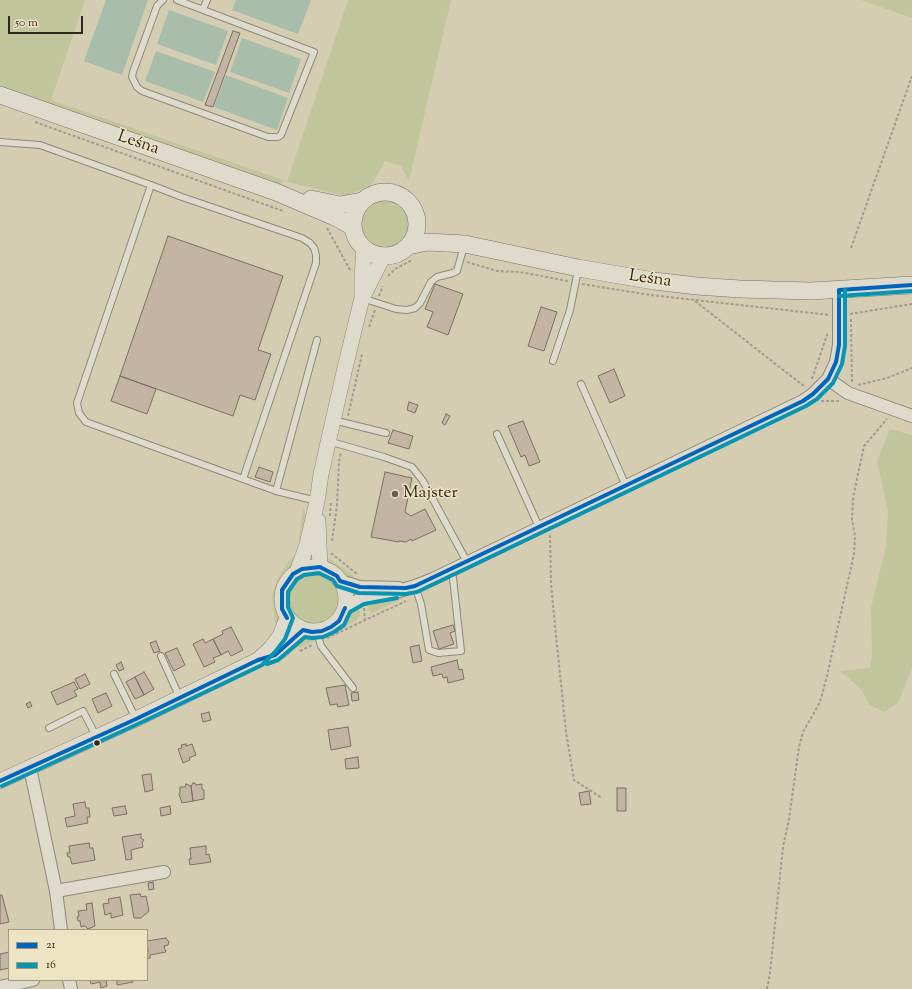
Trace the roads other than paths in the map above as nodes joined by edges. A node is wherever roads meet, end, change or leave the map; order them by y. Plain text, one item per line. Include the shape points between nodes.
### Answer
1 (163, 0) edge
2 (177, 0) edge
3 (207, 0) edge
4 (203, 9) junction
5 (0, 95) edge
6 (0, 142) edge
7 (151, 186) junction
8 (276, 192) junction
9 (362, 202) junction
10 (417, 220) junction
11 (353, 227) junction
12 (465, 244) junction
13 (408, 246) junction
14 (364, 248) junction
15 (384, 255) junction
16 (578, 268) junction
17 (912, 286) edge
18 (839, 290) junction
19 (362, 298) junction
20 (317, 340) dead end
21 (553, 361) dead end
22 (828, 379) junction
23 (581, 384) dead end
24 (912, 416) edge
25 (340, 422) junction
26 (386, 433) dead end
27 (497, 434) dead end
28 (335, 443) junction
29 (244, 479) junction
30 (626, 486) junction
31 (276, 490) junction
32 (318, 502) junction
33 (542, 526) junction
34 (467, 562) junction
35 (320, 567) junction
36 (452, 569) junction
37 (296, 572) junction
38 (340, 581) junction
39 (413, 590) junction
40 (345, 608) junction
41 (287, 618) junction
42 (313, 634) junction
43 (161, 656) dead end
44 (258, 660) junction
45 (114, 674) dead end
46 (353, 688) dead end
47 (180, 698) junction
48 (136, 719) junction
49 (48, 728) dead end
50 (96, 736) junction
51 (30, 768) junction
52 (0, 781) edge
53 (164, 872) dead end
54 (56, 891) junction
55 (62, 929) edge
56 (28, 981) edge
57 (0, 987) edge

1 - 4 lane via 157,6 133,72 132,77 137,87 268,137 278,138 284,132 314,52
2 - 4 lane
3 - 4 lane
5 - 8 main road, Leśna
6 - 7 lane via 40,145
7 - 29 lane via 302,238 310,243 316,255 316,263
7 - 29 lane via 77,403 79,413 86,422
8 - 9 main road, Leśna via 340,205
8 - 11 main road, Leśna
9 - 10 main road via 381,192 395,194 408,201
9 - 11 main road via 355,213
10 - 12 main road, Leśna via 432,230
10 - 13 main road via 415,234
11 - 14 main road
12 - 13 main road, Leśna via 427,242
12 - 16 main road, Leśna
12 - 19 lane via 457,271 437,277 431,282 415,308 396,309
13 - 15 main road via 397,253
14 - 15 main road
14 - 19 street
15 - 19 street
16 - 18 main road, Leśna via 697,286
16 - 21 lane via 570,310
17 - 18 main road, Leśna
18 - 22 street via 839,346 836,362
19 - 25 street via 344,372
20 - 31 lane
22 - 24 street via 848,393
22 - 30 street via 803,401
23 - 30 lane
25 - 26 lane
25 - 28 street
27 - 33 lane
28 - 32 street via 321,474
28 - 34 lane via 412,467 423,481
29 - 31 lane
30 - 33 street
31 - 32 lane
32 - 35 street
32 - 37 street via 306,548
33 - 34 street
34 - 36 street
35 - 37 street
35 - 38 street
36 - 39 street
36 - 39 lane via 461,651 438,654 429,650 421,604
37 - 41 street via 282,590 282,609
38 - 39 street via 360,587
38 - 40 street via 346,593
39 - 40 street via 362,598
40 - 42 street via 339,621
41 - 42 street via 293,625
41 - 44 street via 272,648
42 - 44 street via 268,658
42 - 46 lane
43 - 47 lane
44 - 47 street
45 - 48 lane
47 - 48 street
48 - 50 street
49 - 50 lane via 83,711
50 - 51 street
51 - 52 street
51 - 54 street
53 - 54 street
54 - 55 street
56 - 57 street

